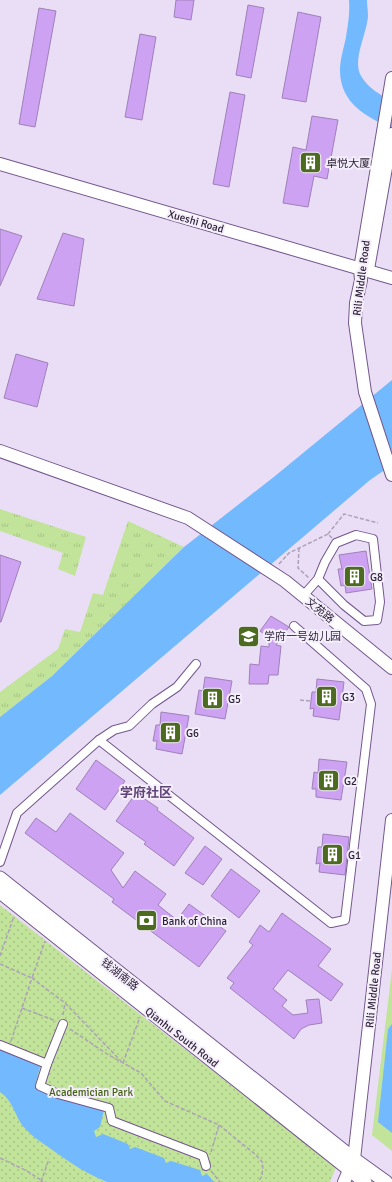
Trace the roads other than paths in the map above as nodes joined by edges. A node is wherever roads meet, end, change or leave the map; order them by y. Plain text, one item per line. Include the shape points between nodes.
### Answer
1 (392, 81) edge
2 (388, 138) edge
3 (0, 164) edge
4 (363, 273) junction
5 (392, 278) edge
6 (0, 451) edge
7 (392, 475) edge
8 (316, 581) junction
9 (303, 596) junction
10 (294, 626) dead end
11 (196, 664) dead end
12 (392, 668) edge
13 (99, 740) junction
14 (392, 820) edge
15 (0, 862) edge
16 (0, 878) edge
17 (0, 892) edge
18 (62, 1024) road end
19 (0, 1045) edge
20 (47, 1064) junction
21 (351, 1164) junction
22 (206, 1166) road end
23 (361, 1181) edge
24 (344, 1182) edge
25 (386, 1182) edge

1 - 2 street, Rili Middle Road
2 - 4 street, Rili Middle Road
3 - 4 street, Xueshi Road
4 - 5 street, Xueshi Road
4 - 7 street, Rili Middle Road via 356,303 355,324 365,392
6 - 9 street, 文苑路 via 188,518 285,581
8 - 8 street via 336,543 356,535 373,539 380,602 377,620 364,621
8 - 9 street
9 - 12 street, 文苑路
10 - 13 street via 366,689 371,704 345,920 332,923
11 - 13 street via 176,687 152,704 129,726 114,730
13 - 15 street via 18,813
14 - 21 street, Rili Middle Road
16 - 21 main road, 钱湖南路
17 - 21 main road, Qianhu South Road via 144,1007
18 - 20 street
19 - 20 street
20 - 22 street via 40,1086 58,1094 109,1108 112,1121 203,1156
21 - 23 main road, Qianhu South Road
21 - 24 street, Rili Middle Road
21 - 25 main road, Qianhu South Road

